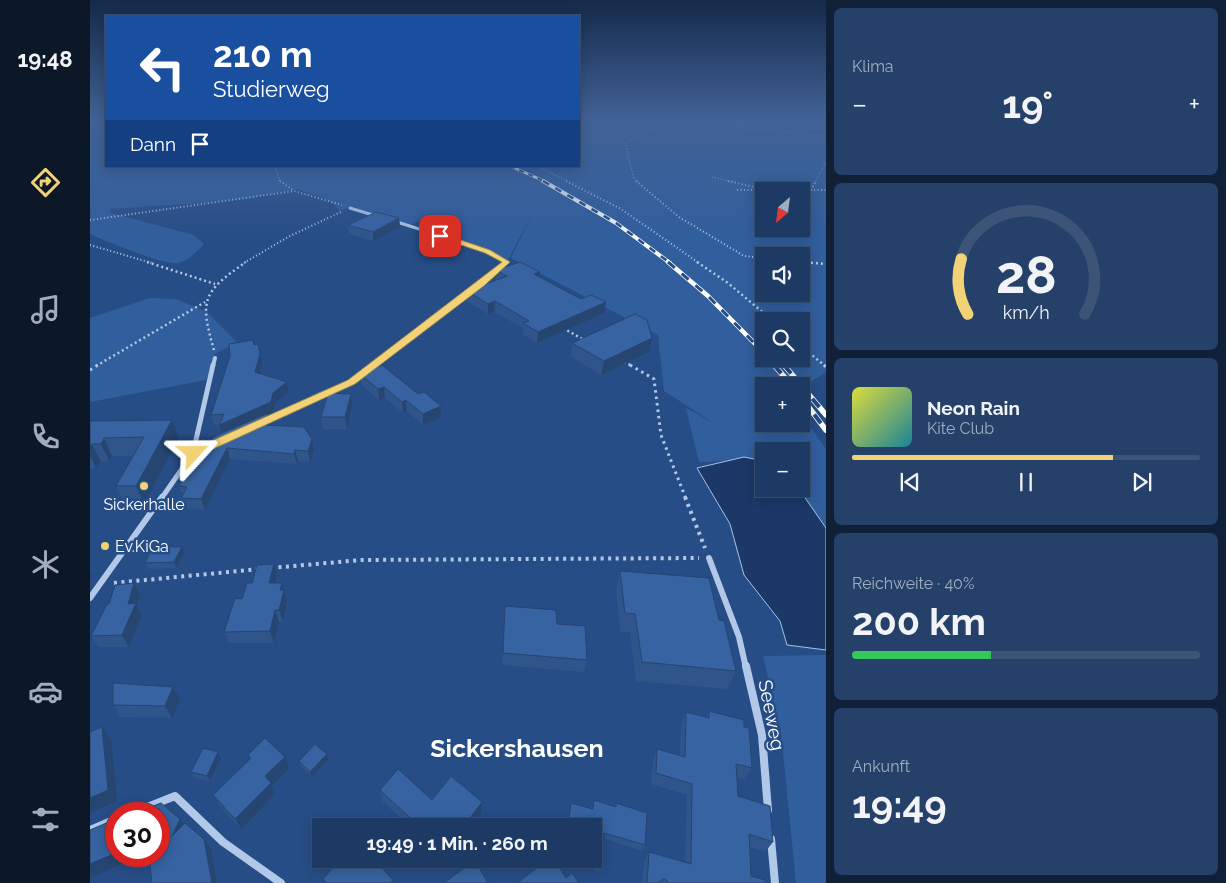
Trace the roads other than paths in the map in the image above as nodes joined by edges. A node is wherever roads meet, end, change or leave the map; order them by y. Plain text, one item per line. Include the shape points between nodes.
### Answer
1 (350, 208) road end
2 (378, 216) edge
3 (387, 219) edge
4 (215, 358) road end
5 (256, 426) edge
6 (220, 442) edge
7 (194, 453) junction
8 (709, 558) road end
9 (90, 598) edge
10 (160, 802) edge
11 (105, 824) edge
12 (770, 824) edge
13 (90, 830) edge
14 (770, 834) edge
15 (281, 883) edge
16 (775, 883) edge

1 - 2 street
3 - 5 street via 488,251 506,262 352,382
4 - 7 street
6 - 7 street
7 - 9 street
8 - 12 street, Seeweg via 739,637 762,735
10 - 15 street via 175,796 223,842
11 - 13 street
14 - 16 street

